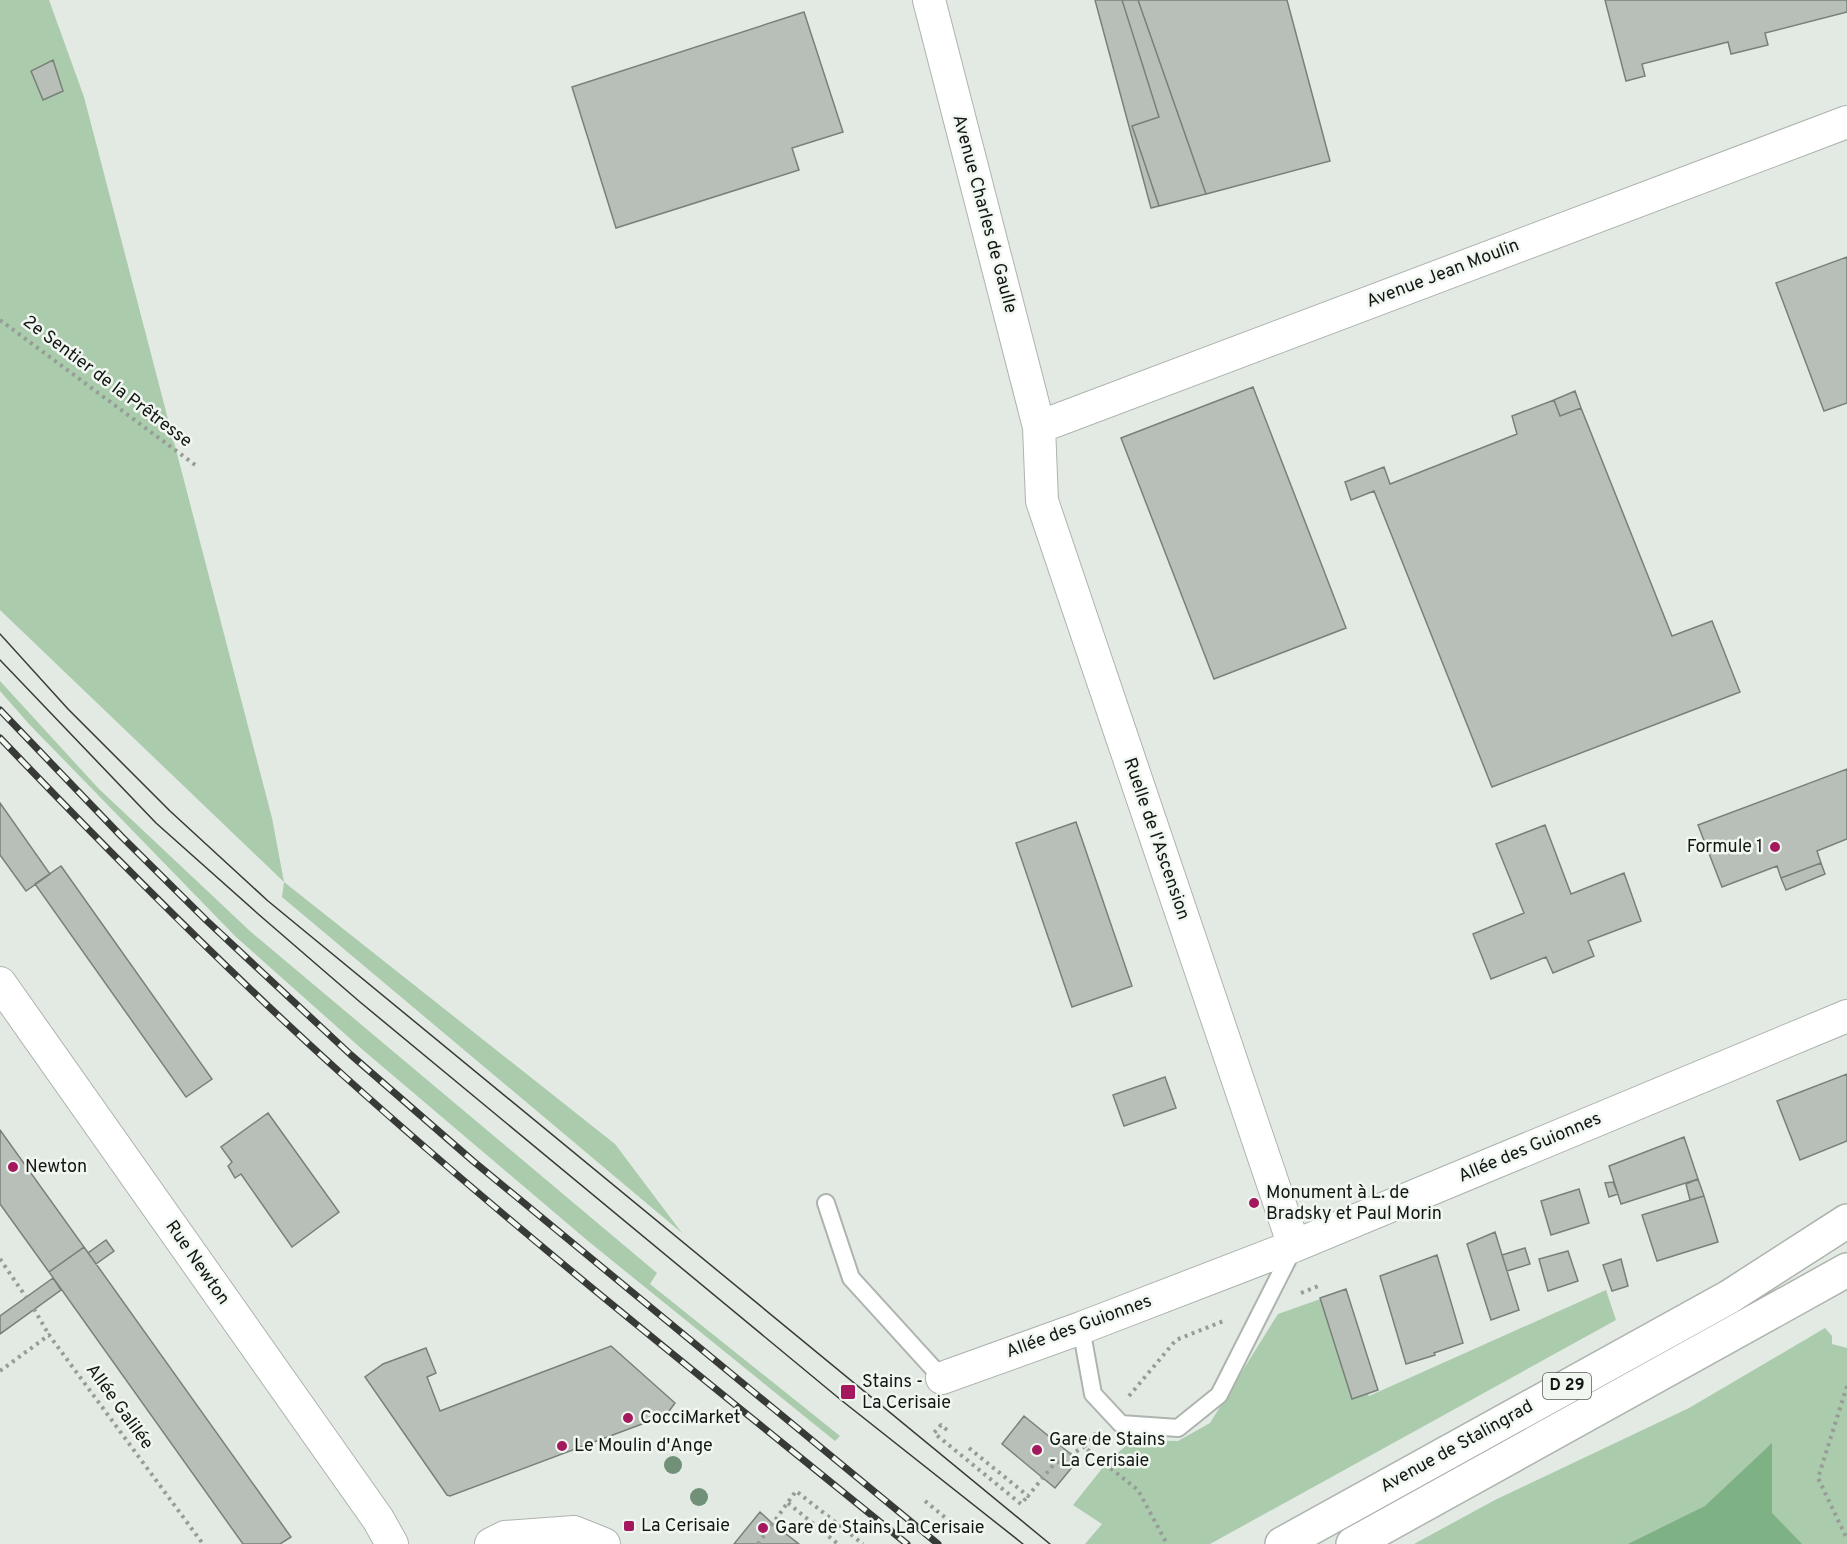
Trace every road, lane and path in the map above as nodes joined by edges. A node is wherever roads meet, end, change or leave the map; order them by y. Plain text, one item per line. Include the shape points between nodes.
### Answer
1 (929, 0) edge
2 (1847, 122) edge
3 (0, 320) edge
4 (1040, 427) junction
5 (198, 467) dead end
6 (0, 984) edge
7 (1847, 1016) edge
8 (826, 1203) dead end
9 (1847, 1221) edge
10 (1294, 1246) junction
11 (0, 1259) edge
12 (1847, 1270) edge
13 (1321, 1286) dead end
14 (26, 1297) dead end
15 (1264, 1306) junction
16 (34, 1309) dead end
17 (1081, 1329) junction
18 (49, 1335) junction
19 (0, 1371) edge
20 (942, 1378) joint
21 (1847, 1386) edge
22 (1113, 1415) junction
23 (947, 1430) dead end
24 (1084, 1447) junction
25 (969, 1448) dead end
26 (1028, 1496) junction
27 (925, 1501) dead end
28 (787, 1503) junction
29 (963, 1532) dead end
30 (1847, 1539) edge
31 (203, 1544) edge
32 (392, 1544) edge
33 (491, 1544) edge
34 (604, 1544) edge
35 (758, 1544) edge
36 (838, 1544) edge
37 (863, 1544) edge
38 (1167, 1544) edge
39 (1282, 1544) edge
40 (1353, 1544) edge

1 - 4 street, Avenue Charles de Gaulle
2 - 4 street, Avenue Jean Moulin
3 - 5 path, 2e Sentier de la Prêtresse
4 - 10 street, Ruelle de l'Ascension via 1042,501
6 - 32 street, Rue Newton
7 - 10 street, Allée des Guionnes
8 - 20 lane via 851,1278
9 - 39 main road, Avenue de Stalingrad / D 29 via 1729,1297
10 - 15 lane
10 - 17 street, Allée des Guionnes
11 - 14 path
12 - 40 main road, Avenue de Stalingrad / D 29
13 - 15 path
15 - 22 path via 1176,1340
15 - 22 lane via 1219,1395 1178,1428 1121,1424
16 - 18 path, Allée Galilée
17 - 20 street, Allée des Guionnes
17 - 22 lane via 1093,1395
18 - 19 path
18 - 31 path, Allée Galilée
21 - 30 path via 1818,1478
22 - 24 path
23 - 26 path via 941,1425 934,1433 1021,1504
24 - 26 path via 1054,1464
24 - 38 path via 1138,1490
25 - 26 path
27 - 29 path
28 - 35 path
28 - 36 path
28 - 37 path via 796,1491
33 - 34 street via 505,1537 574,1532

